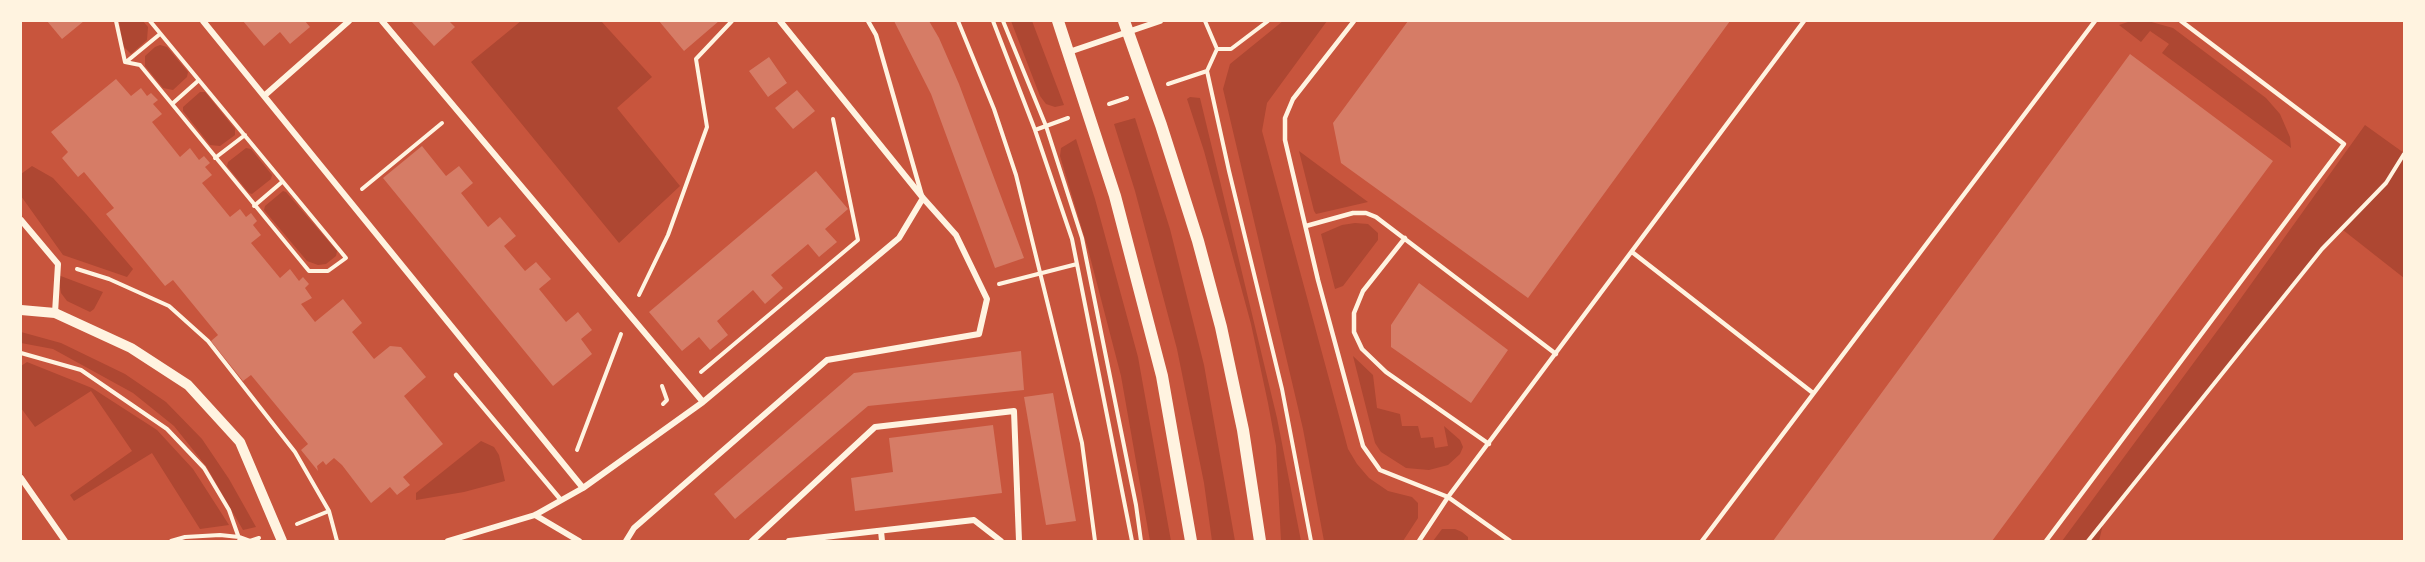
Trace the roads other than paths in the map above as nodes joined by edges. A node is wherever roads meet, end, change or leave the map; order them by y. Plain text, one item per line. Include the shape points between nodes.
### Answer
1 (203, 21) edge
2 (349, 21) edge
3 (382, 21) edge
4 (780, 21) edge
5 (868, 21) edge
6 (1058, 21) edge
7 (1160, 21) edge
8 (1354, 21) edge
9 (1804, 21) edge
10 (2095, 21) edge
11 (2181, 21) edge
12 (1126, 27) edge
13 (1069, 52) junction
14 (264, 96) junction
15 (923, 198) junction
16 (21, 220) edge
17 (1305, 226) junction
18 (1405, 238) junction
19 (1632, 252) junction
20 (21, 310) edge
21 (55, 313) junction
22 (1556, 354) junction
23 (456, 375) dead end
24 (1813, 393) junction
25 (703, 402) junction
26 (1489, 444) junction
27 (21, 478) edge
28 (583, 488) junction
29 (1448, 497) junction
30 (561, 500) junction
31 (534, 515) junction
32 (881, 531) junction
33 (65, 541) edge
34 (282, 541) edge
35 (448, 541) edge
36 (579, 541) edge
37 (626, 541) edge
38 (752, 541) edge
39 (789, 541) edge
40 (882, 541) edge
41 (1001, 541) edge
42 (1019, 541) edge
43 (1191, 541) edge
44 (1260, 541) edge
45 (1419, 541) edge
46 (1510, 541) edge
47 (1702, 541) edge
48 (2046, 541) edge

1 - 14 street
2 - 14 street
3 - 25 street
4 - 15 street
5 - 15 lane via 876,35
6 - 13 main road
7 - 12 street
8 - 17 lane via 1293,99 1285,118 1285,140
9 - 19 lane
10 - 24 lane
11 - 48 lane via 2344,144
12 - 13 street
12 - 44 main road via 1198,241 1221,327 1243,430
13 - 43 main road via 1115,196 1162,376
14 - 28 street
15 - 25 street via 899,238
15 - 37 street via 956,235 987,299 979,334 827,360 634,528
16 - 21 street via 58,264
17 - 18 lane via 1366,213
17 - 29 lane via 1363,446 1380,470
18 - 22 lane
18 - 26 lane via 1363,291 1354,313 1354,332 1362,349 1386,372
19 - 22 lane
19 - 24 lane
20 - 21 street
21 - 34 street via 131,348 188,385 240,442
22 - 26 lane
23 - 30 lane
24 - 47 lane
25 - 28 street
26 - 29 lane
27 - 33 street
28 - 30 street
29 - 45 lane
29 - 46 lane
30 - 31 street
31 - 35 street
31 - 36 street
32 - 39 street
32 - 40 street
32 - 41 street via 974,520
38 - 42 street via 875,427 1014,411

